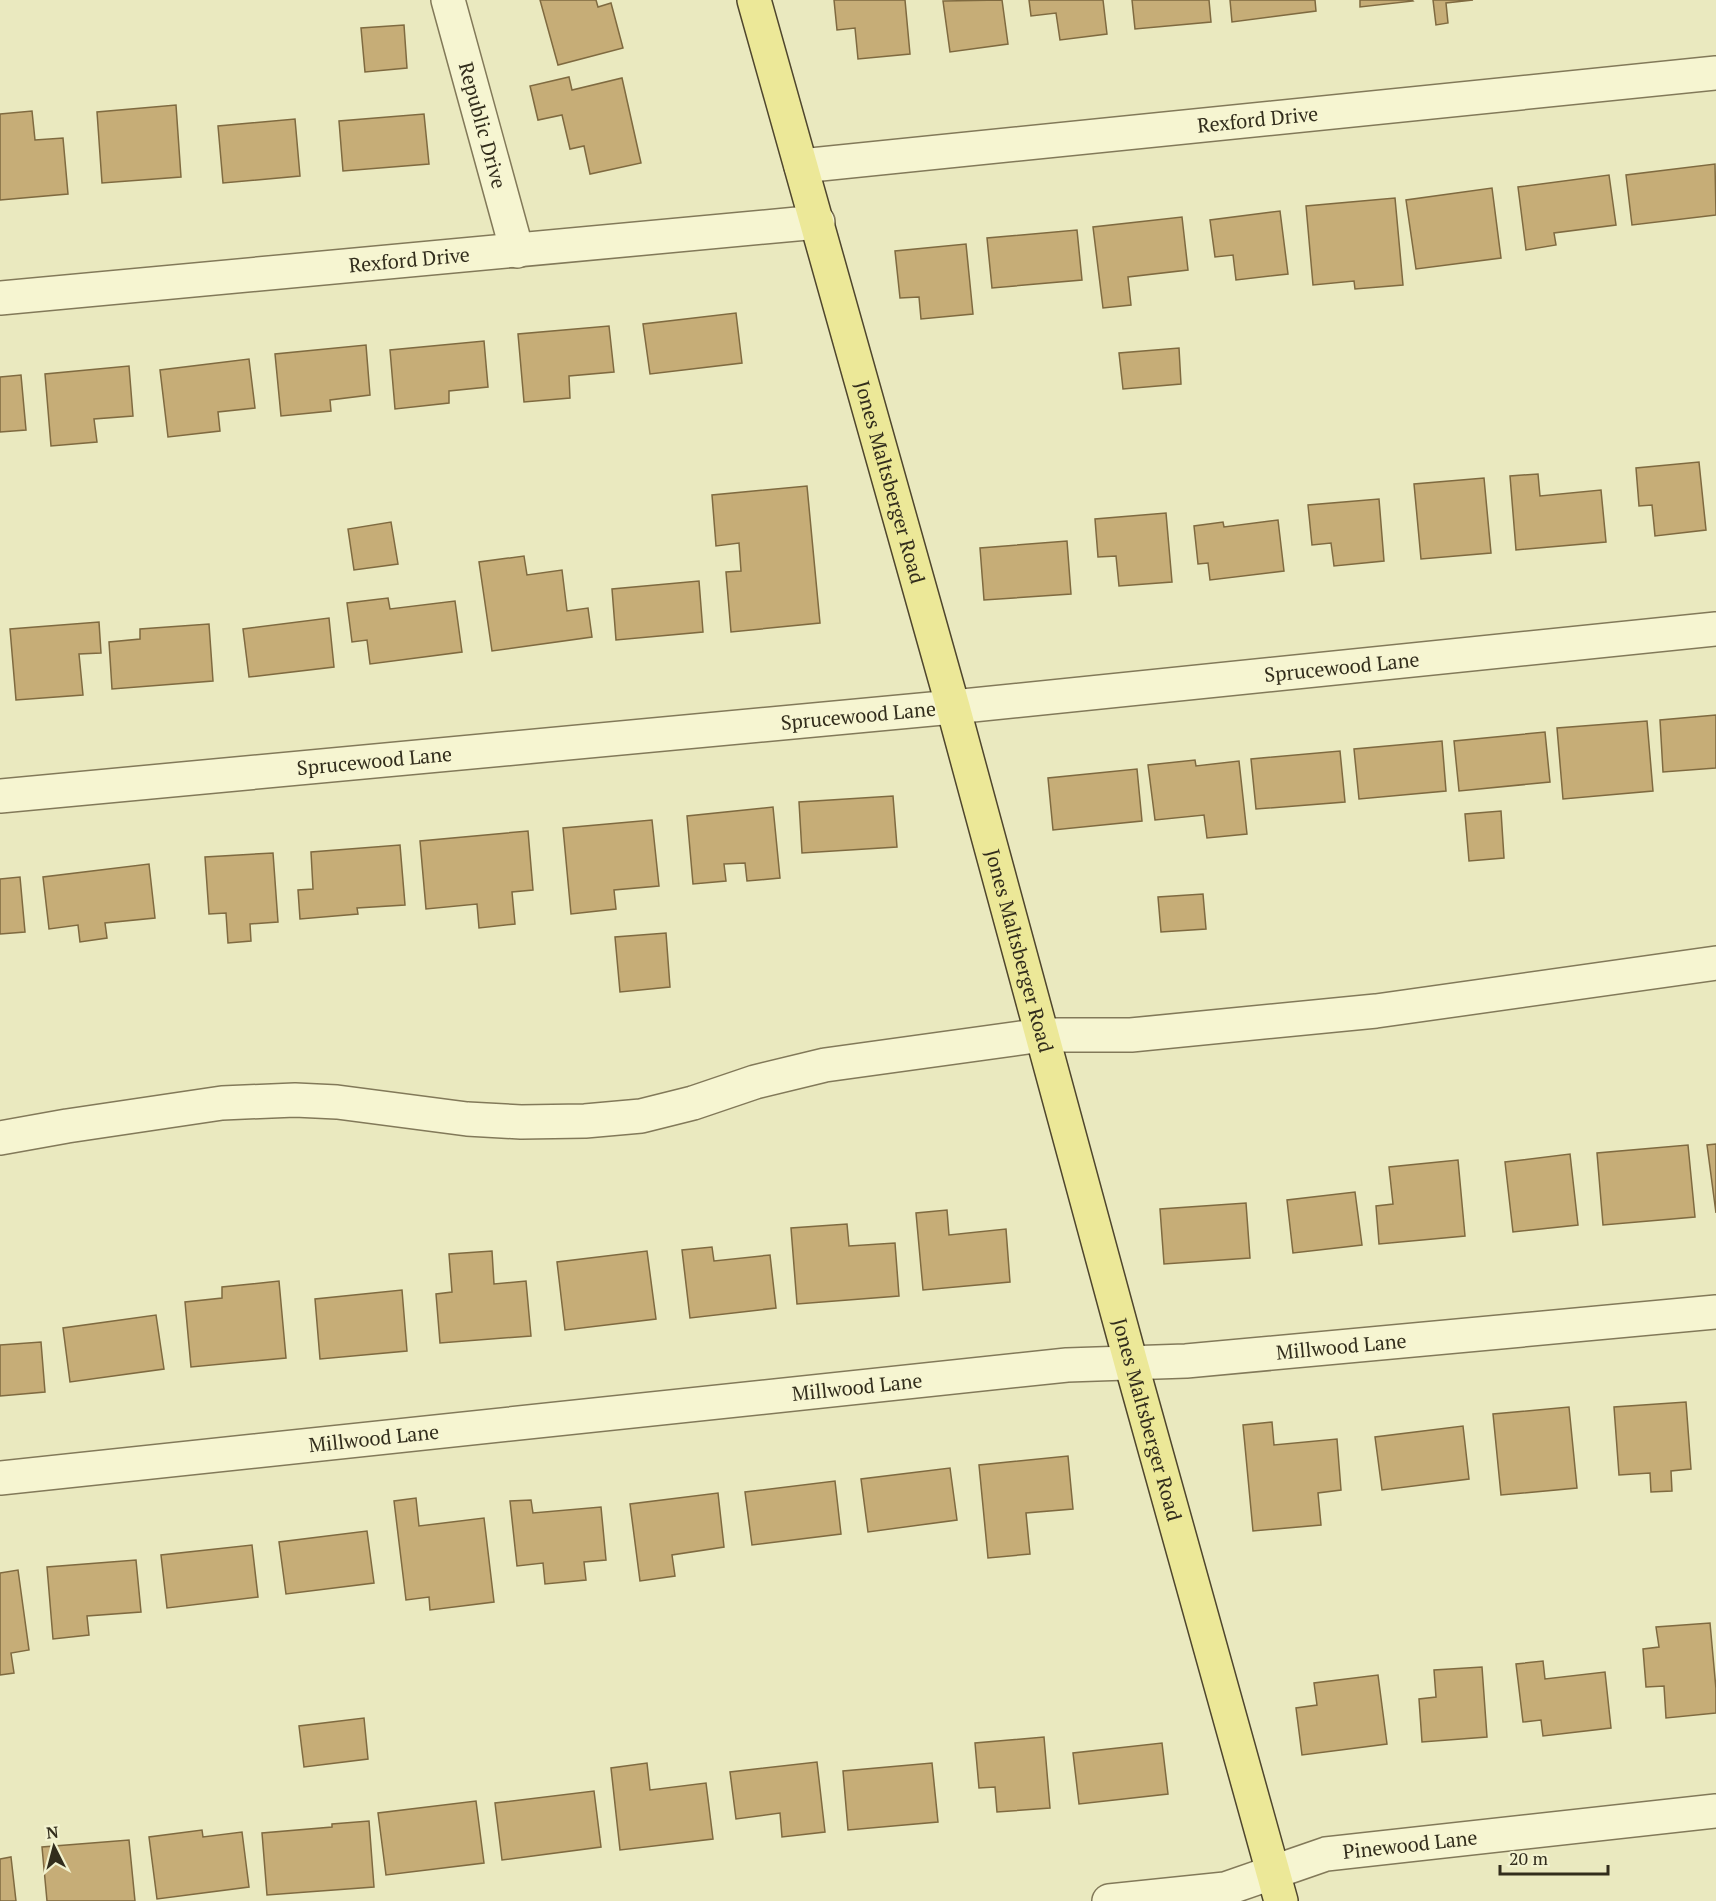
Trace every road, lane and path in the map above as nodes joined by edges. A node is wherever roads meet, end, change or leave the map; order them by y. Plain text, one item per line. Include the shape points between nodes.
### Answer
1 (448, 0) edge
2 (754, 0) edge
3 (1716, 73) edge
4 (801, 166) junction
5 (818, 222) junction
6 (517, 251) junction
7 (0, 298) edge
8 (1716, 629) edge
9 (953, 707) junction
10 (0, 796) edge
11 (1716, 963) edge
12 (1042, 1035) junction
13 (0, 1138) edge
14 (1716, 1312) edge
15 (1131, 1363) junction
16 (0, 1478) edge
17 (1716, 1811) edge
18 (1276, 1887) edge
19 (1109, 1901) edge

1 - 6 street, Republic Drive
2 - 4 main road, Jones Maltsberger Road
3 - 4 street, Rexford Drive
4 - 5 main road, Jones Maltsberger Road
5 - 6 street, Rexford Drive
5 - 9 main road, Jones Maltsberger Road
6 - 7 street, Rexford Drive
8 - 9 street, Sprucewood Lane
9 - 10 street, Sprucewood Lane
9 - 12 main road, Jones Maltsberger Road
11 - 12 street via 1376,1011 1131,1035
12 - 13 street via 825,1065 641,1116 521,1122 296,1100 222,1103
12 - 15 main road, Jones Maltsberger Road
14 - 15 street, Millwood Lane
15 - 16 street, Millwood Lane via 1067,1365
15 - 18 main road, Jones Maltsberger Road
17 - 18 street, Pinewood Lane via 1326,1854
18 - 19 street, Pinewood Lane

